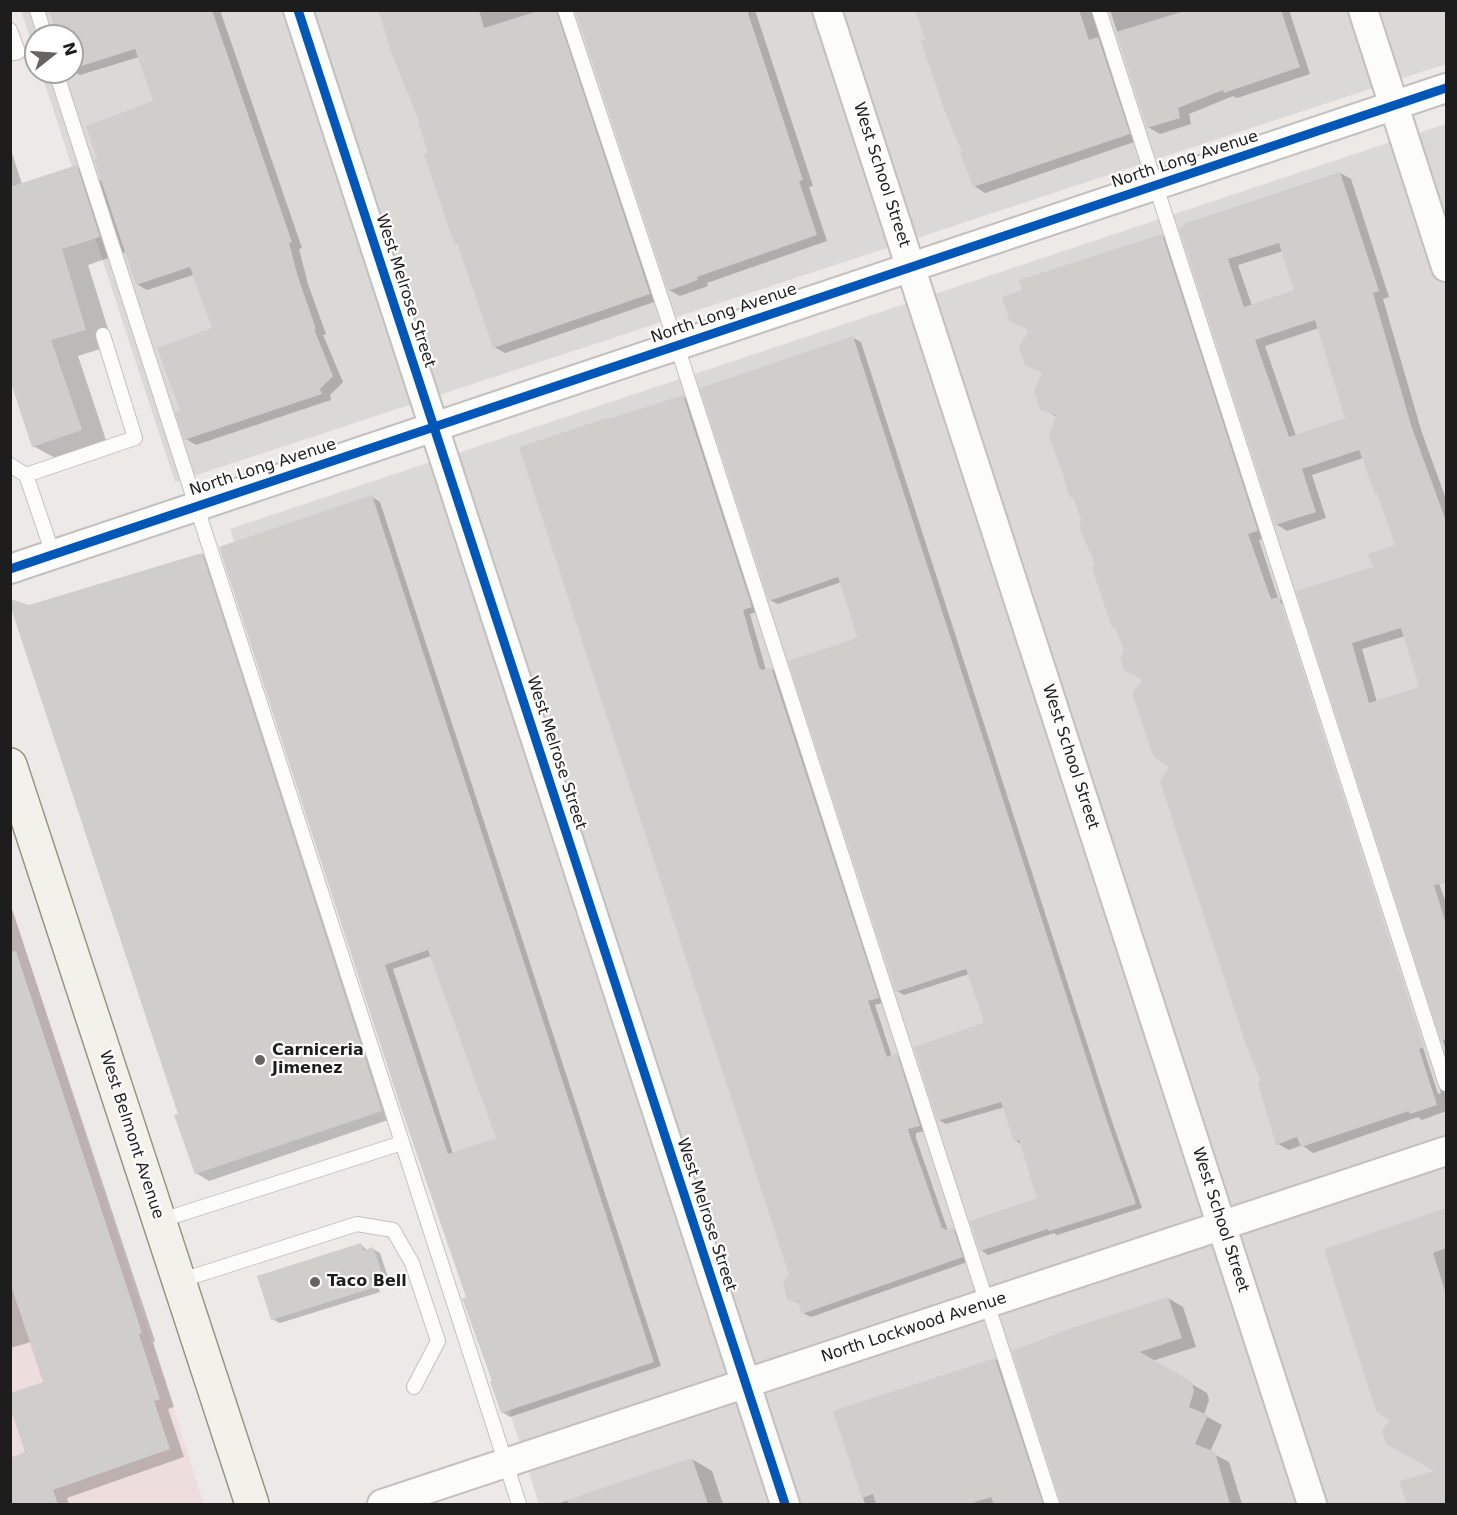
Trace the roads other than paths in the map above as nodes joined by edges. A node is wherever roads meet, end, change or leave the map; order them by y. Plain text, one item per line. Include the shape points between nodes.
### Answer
1 (298, 10) edge
2 (565, 10) edge
3 (827, 10) edge
4 (1099, 10) edge
5 (1363, 10) edge
6 (10, 30) edge
7 (10, 54) edge
8 (60, 84) edge
9 (1446, 88) edge
10 (1394, 106) junction
11 (1156, 185) junction
12 (1446, 267) edge
13 (911, 268) junction
14 (103, 335) dead end
15 (677, 346) junction
16 (434, 427) junction
17 (10, 465) edge
18 (26, 476) junction
19 (196, 506) junction
20 (54, 554) junction
21 (10, 569) edge
22 (10, 765) edge
23 (1446, 1084) edge
24 (402, 1143) junction
25 (1446, 1151) edge
26 (159, 1221) junction
27 (1222, 1226) junction
28 (179, 1281) junction
29 (987, 1304) junction
30 (746, 1383) junction
31 (414, 1387) dead end
32 (506, 1463) junction
33 (252, 1504) edge
34 (382, 1504) edge
35 (519, 1504) edge
36 (785, 1504) edge
37 (1052, 1504) edge
38 (1312, 1504) edge

1 - 16 street, West Melrose Street
2 - 15 lane
3 - 13 street, West School Street
4 - 11 lane
5 - 10 street
6 - 7 lane via 18,52
8 - 19 lane
9 - 10 street, North Long Avenue
10 - 11 street, North Long Avenue
10 - 12 street
11 - 13 street, North Long Avenue
11 - 23 lane
13 - 15 street, North Long Avenue
13 - 27 street, West School Street
14 - 18 lane via 135,438
15 - 16 street, North Long Avenue
15 - 29 lane
16 - 19 street, North Long Avenue
16 - 30 street, West Melrose Street
17 - 18 lane
18 - 20 lane
19 - 20 street, North Long Avenue
19 - 24 lane
20 - 21 street, North Long Avenue
22 - 26 main road, West Belmont Avenue
24 - 26 lane
24 - 32 lane
25 - 27 street, North Lockwood Avenue
26 - 28 main road, West Belmont Avenue
27 - 29 street, North Lockwood Avenue
27 - 38 street, West School Street
28 - 31 lane via 357,1224 393,1230 412,1263 438,1341
28 - 33 main road, West Belmont Avenue
29 - 30 street, North Lockwood Avenue
29 - 37 lane
30 - 32 street, North Lockwood Avenue
30 - 36 street, West Melrose Street
32 - 34 street, North Lockwood Avenue
32 - 35 lane

